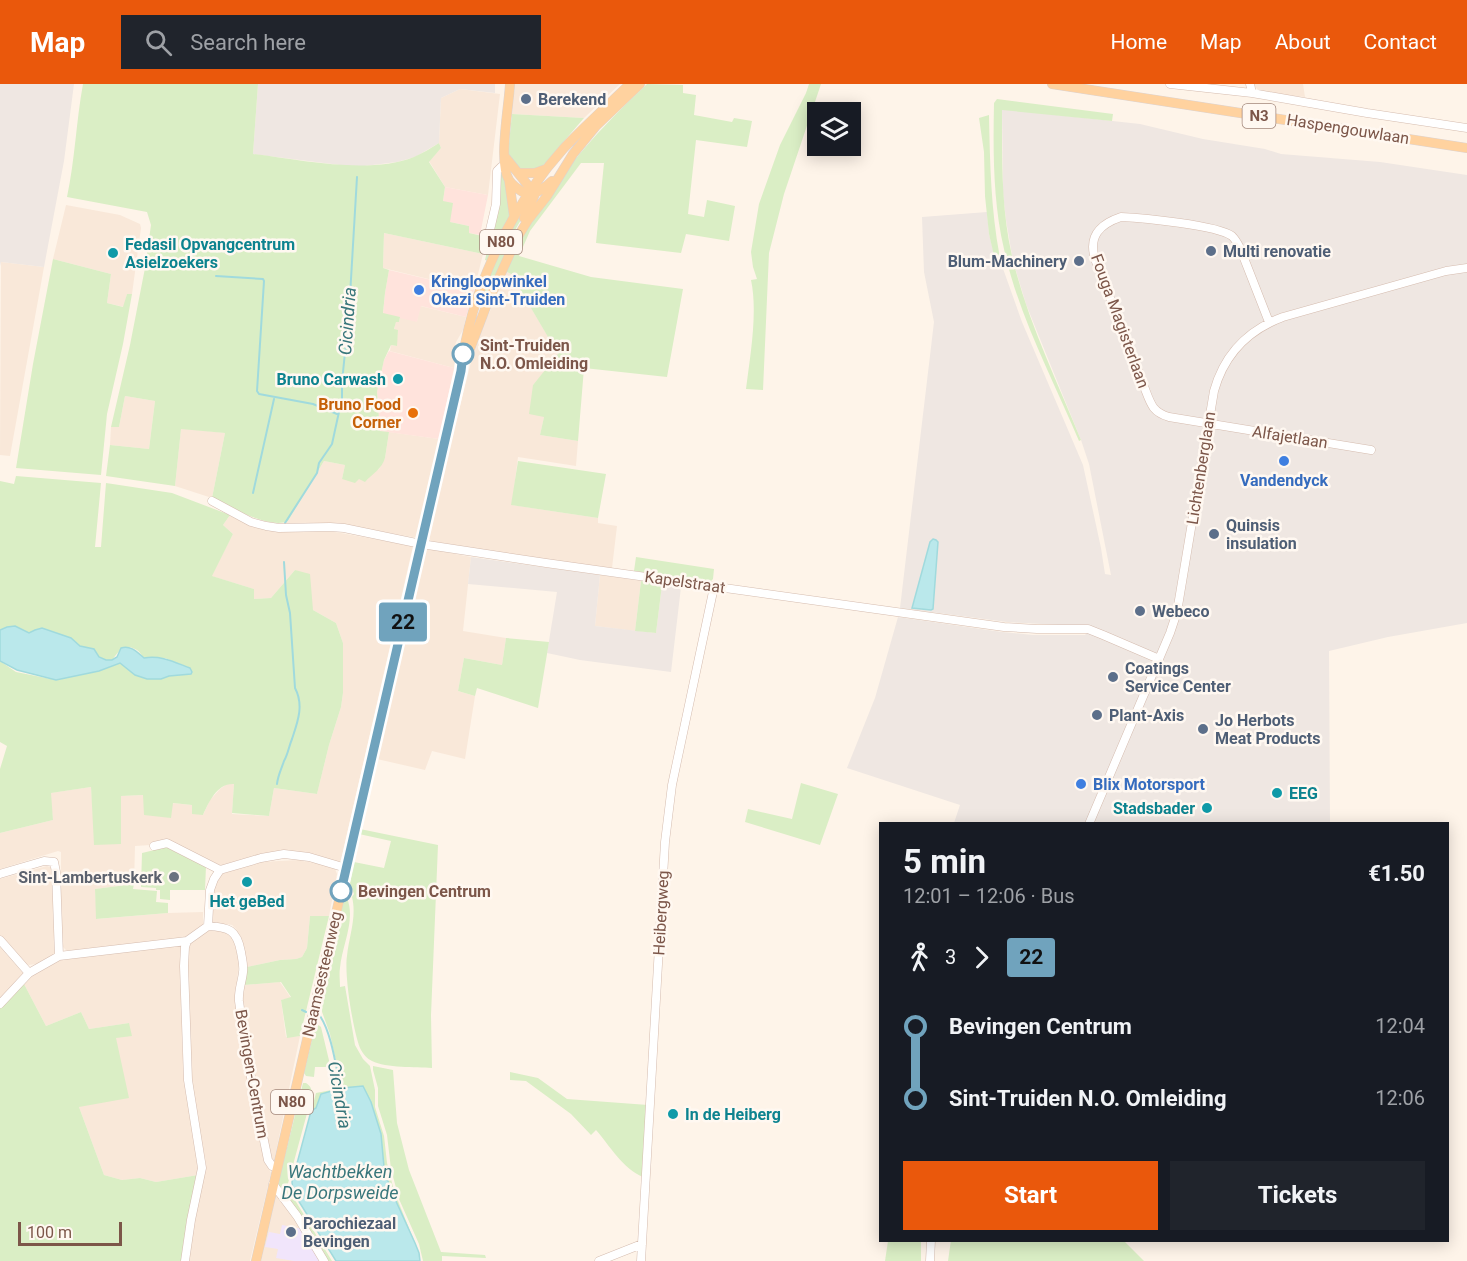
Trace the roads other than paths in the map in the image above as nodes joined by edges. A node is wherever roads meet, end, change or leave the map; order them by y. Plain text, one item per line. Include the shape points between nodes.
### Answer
1 (510, 84) edge
2 (630, 84) edge
3 (640, 84) edge
4 (1052, 84) edge
5 (1170, 84) edge
6 (1250, 84) edge
7 (1252, 93) junction
8 (1467, 128) edge
9 (1467, 147) edge
10 (573, 154) junction
11 (506, 161) junction
12 (549, 168) junction
13 (519, 173) junction
14 (509, 180) junction
15 (532, 193) junction
16 (514, 216) junction
17 (517, 238) junction
18 (486, 247) dead end
19 (1467, 268) edge
20 (1269, 322) junction
21 (461, 371) junction
22 (1208, 424) junction
23 (1371, 450) dead end
24 (212, 501) dead end
25 (421, 544) junction
26 (714, 587) junction
27 (1159, 659) junction
28 (1090, 822) edge
29 (154, 846) dead end
30 (346, 868) junction
31 (220, 870) junction
32 (0, 874) edge
33 (208, 926) junction
34 (0, 940) edge
35 (187, 941) junction
36 (59, 956) junction
37 (29, 973) junction
38 (0, 1004) edge
39 (277, 1168) junction
40 (273, 1184) junction
41 (931, 1242) edge
42 (642, 1244) junction
43 (185, 1261) edge
44 (256, 1261) edge
45 (324, 1261) edge
46 (599, 1261) edge
47 (641, 1261) edge
48 (930, 1261) edge

1 - 11 main road
2 - 12 main road, N80
3 - 10 main road, N80
4 - 9 main road, Haspengouwlaan / N3
5 - 7 street
6 - 7 street
7 - 8 street
10 - 15 main road via 545,188
10 - 17 main road, Naamsesteenweg / N80
11 - 13 main road
11 - 14 main road
11 - 18 street via 497,171 496,204
12 - 13 main road
12 - 15 main road, N80
13 - 15 main road
14 - 15 main road via 517,188
14 - 16 main road
15 - 16 main road, Naamsesteenweg / N80
15 - 17 main road
16 - 21 main road, Naamsesteenweg / N80 via 478,297
17 - 21 main road, Naamsesteenweg / N80
19 - 20 street, Lichtenberglaan
20 - 22 street, Lichtenberglaan via 1240,343 1224,365
20 - 22 street, Fouga Magisterlaan via 1240,248 1228,234 1212,228 1121,217 1098,231 1092,246 1095,259 1152,407 1169,417
21 - 25 main road, Naamsesteenweg / N80
22 - 23 street, Alfajetlaan
22 - 27 street, Lichtenberglaan via 1177,612
24 - 25 street, Kapelstraat via 266,526 337,527
25 - 26 street, Kapelstraat
25 - 30 main road, Naamsesteenweg / N80
26 - 27 street, Kapelstraat via 1004,627 1088,630
26 - 42 street, Heibergweg via 672,785 664,842
27 - 28 street, Lichtenberglaan
29 - 31 street via 163,839
30 - 31 street via 284,854
30 - 39 main road, Naamsesteenweg / N80
31 - 33 street via 210,890
32 - 36 street via 54,862
33 - 35 street
33 - 39 street, Bevingen-Centrum via 229,929 240,944 243,969 238,995 246,1053 268,1160
34 - 37 street
35 - 36 street
35 - 43 street via 184,966 188,1080 202,1163
36 - 37 street
37 - 38 street
39 - 40 main road, Naamsesteenweg / N80
40 - 44 main road, Naamsesteenweg / N80
40 - 45 street
41 - 48 street
42 - 46 street
42 - 47 street, Heibergweg

